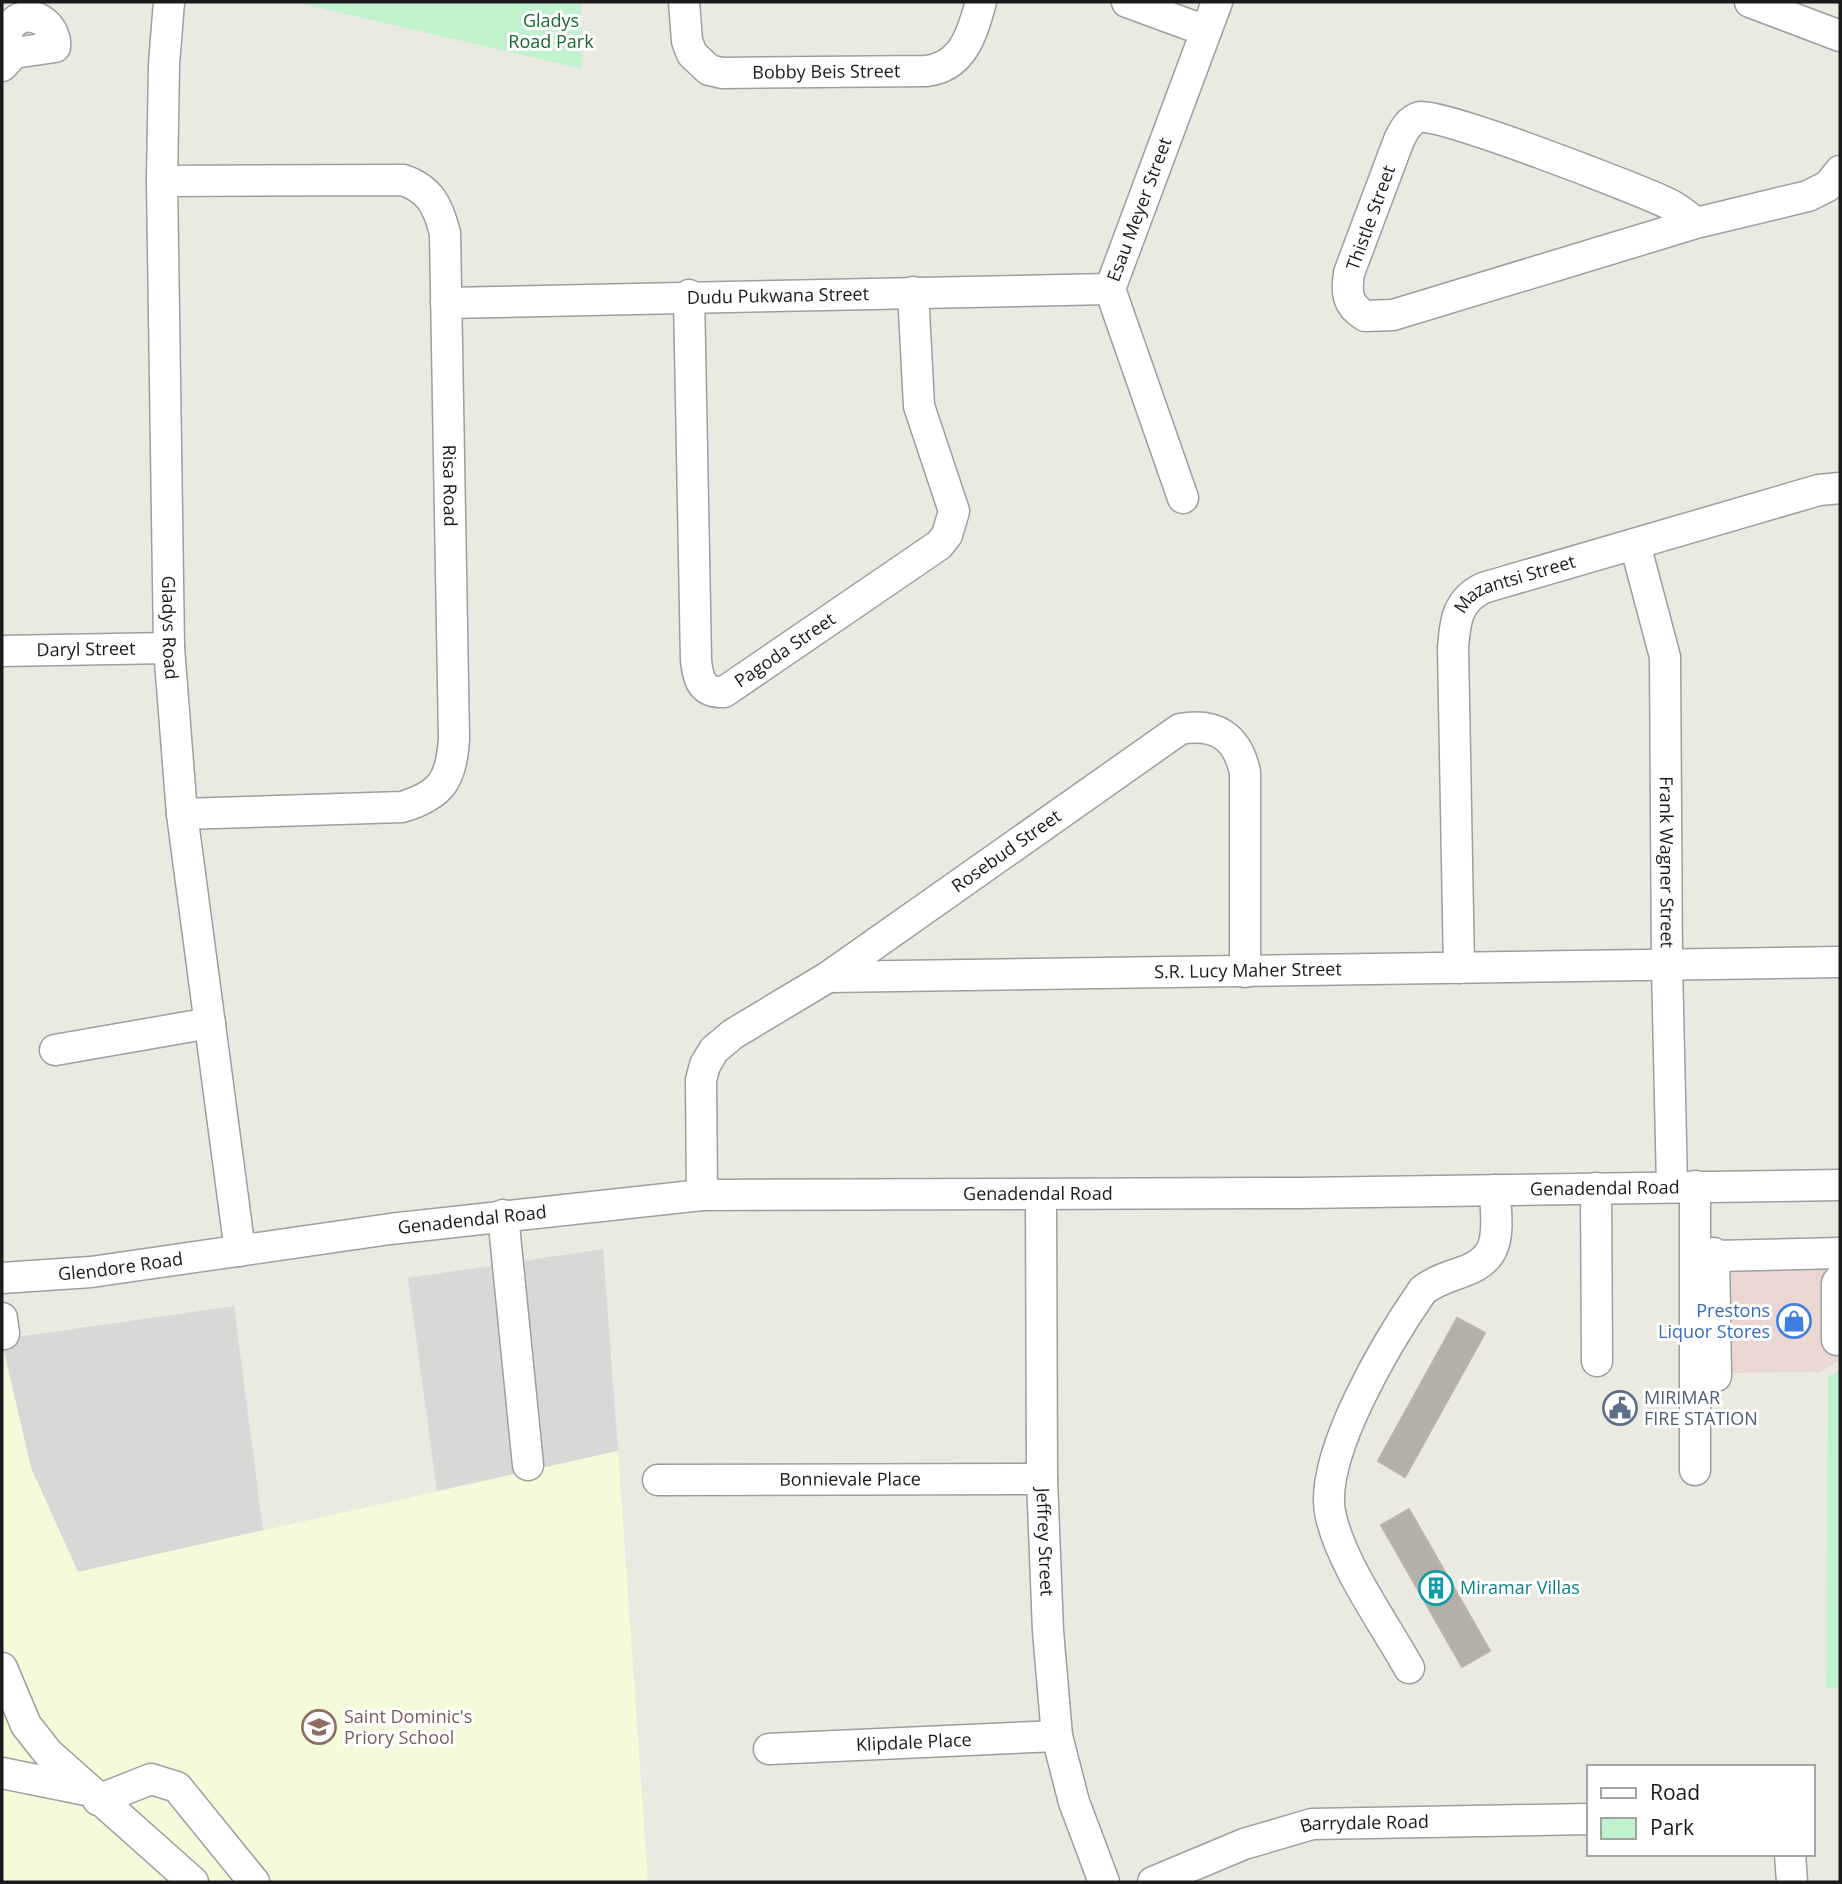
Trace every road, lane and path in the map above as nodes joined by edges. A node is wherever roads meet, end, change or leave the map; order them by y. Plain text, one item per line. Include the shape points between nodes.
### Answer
1 (169, 2) edge
2 (684, 2) edge
3 (981, 2) edge
4 (1127, 2) edge
5 (1217, 2) edge
6 (1750, 2) edge
7 (1206, 31) junction
8 (1840, 36) edge
9 (2, 48) edge
10 (2, 66) edge
11 (1840, 171) edge
12 (162, 181) junction
13 (1696, 223) junction
14 (1110, 289) junction
15 (913, 292) junction
16 (689, 295) junction
17 (446, 303) junction
18 (1840, 488) edge
19 (1183, 498) dead end
20 (1635, 544) junction
21 (169, 649) junction
22 (2, 651) edge
23 (182, 814) junction
24 (1840, 962) edge
25 (1667, 965) junction
26 (1459, 968) junction
27 (1245, 972) junction
28 (828, 977) junction
29 (209, 1023) junction
30 (55, 1050) dead end
31 (1840, 1185) edge
32 (1693, 1186) junction
33 (1596, 1188) junction
34 (1495, 1190) junction
35 (1041, 1194) junction
36 (702, 1195) junction
37 (503, 1215) junction
38 (240, 1251) junction
39 (1840, 1253) edge
40 (1714, 1256) junction
41 (2, 1278) edge
42 (1840, 1279) edge
43 (1837, 1340) dead end
44 (1597, 1361) dead end
45 (1716, 1376) dead end
46 (528, 1465) dead end
47 (1695, 1470) dead end
48 (1042, 1479) junction
49 (658, 1480) dead end
50 (2, 1668) edge
51 (1409, 1668) dead end
52 (1057, 1736) junction
53 (769, 1749) dead end
54 (2, 1773) edge
55 (92, 1795) junction
56 (1587, 1819) edge
57 (1790, 1856) edge
58 (193, 1882) edge
59 (254, 1882) edge
60 (1104, 1882) edge
61 (1153, 1882) edge
62 (1792, 1882) edge

1 - 12 street, Gladys Road
2 - 3 street, Bobby Beis Street via 687,41 698,62 722,74 781,75 946,67 962,53
4 - 7 street
5 - 7 street, Esau Meyer Street
6 - 8 street
7 - 14 street, Esau Meyer Street
9 - 10 street via 13,23 20,19 41,21 54,32 55,47 14,53
11 - 13 street, Thistle Street via 1819,192
12 - 17 street, Risa Road via 375,177 419,186 432,198 445,233
12 - 21 street, Gladys Road
13 - 13 street, Thistle Street via 1393,315 1365,316 1349,302 1349,273 1395,152 1405,128 1420,117 1458,124 1642,193
14 - 15 street, Dudu Pukwana Street
14 - 19 street, Esau Meyer Street
15 - 16 street, Dudu Pukwana Street
15 - 16 street, Pagoda Street via 919,406 954,511 947,535 939,545 724,692 704,688 696,660
16 - 17 street, Dudu Pukwana Street
17 - 23 street, Risa Road via 454,739 452,764 441,786 427,799 402,807
18 - 20 street, Mazantsi Street via 1819,490
20 - 25 street, Frank Wagner Street via 1665,657
20 - 26 street, Mazantsi Street via 1483,588 1462,603 1457,614
21 - 22 street, Daryl Street
21 - 23 street, Gladys Road
23 - 29 street, Gladys Road
24 - 25 street
25 - 26 street, S.R. Lucy Maher Street
25 - 32 street, Frank Wagner Street
26 - 27 street, S.R. Lucy Maher Street
27 - 28 street, S.R. Lucy Maher Street
27 - 28 street, Rosebud Street via 1245,772 1235,743 1222,732 1194,726 1162,738
28 - 36 street, Rosebud Street via 733,1034 705,1065 701,1080
29 - 30 street
29 - 38 street, Gladys Road
31 - 32 street, Genadendal Road
32 - 33 street, Genadendal Road
32 - 40 street
32 - 47 street
33 - 34 street, Genadendal Road
33 - 44 street
34 - 35 street, Genadendal Road
34 - 51 street via 1496,1234 1488,1259 1423,1290 1347,1424 1331,1472 1330,1517 1348,1559
35 - 36 street, Genadendal Road
35 - 48 street, Jeffrey Street
36 - 37 street, Genadendal Road
37 - 38 street, Genadendal Road
37 - 46 street
38 - 41 street, Glendore Road via 91,1272
39 - 40 street
40 - 45 street
42 - 43 street
48 - 49 street, Bonnievale Place
48 - 52 street, Jeffrey Street
50 - 55 street via 37,1741
52 - 53 street, Klipdale Place
52 - 60 street, Jeffrey Street via 1074,1802
54 - 55 street
55 - 58 street
55 - 59 street via 151,1779 177,1787
56 - 61 street, Barrydale Road via 1312,1825 1244,1844
57 - 62 street

